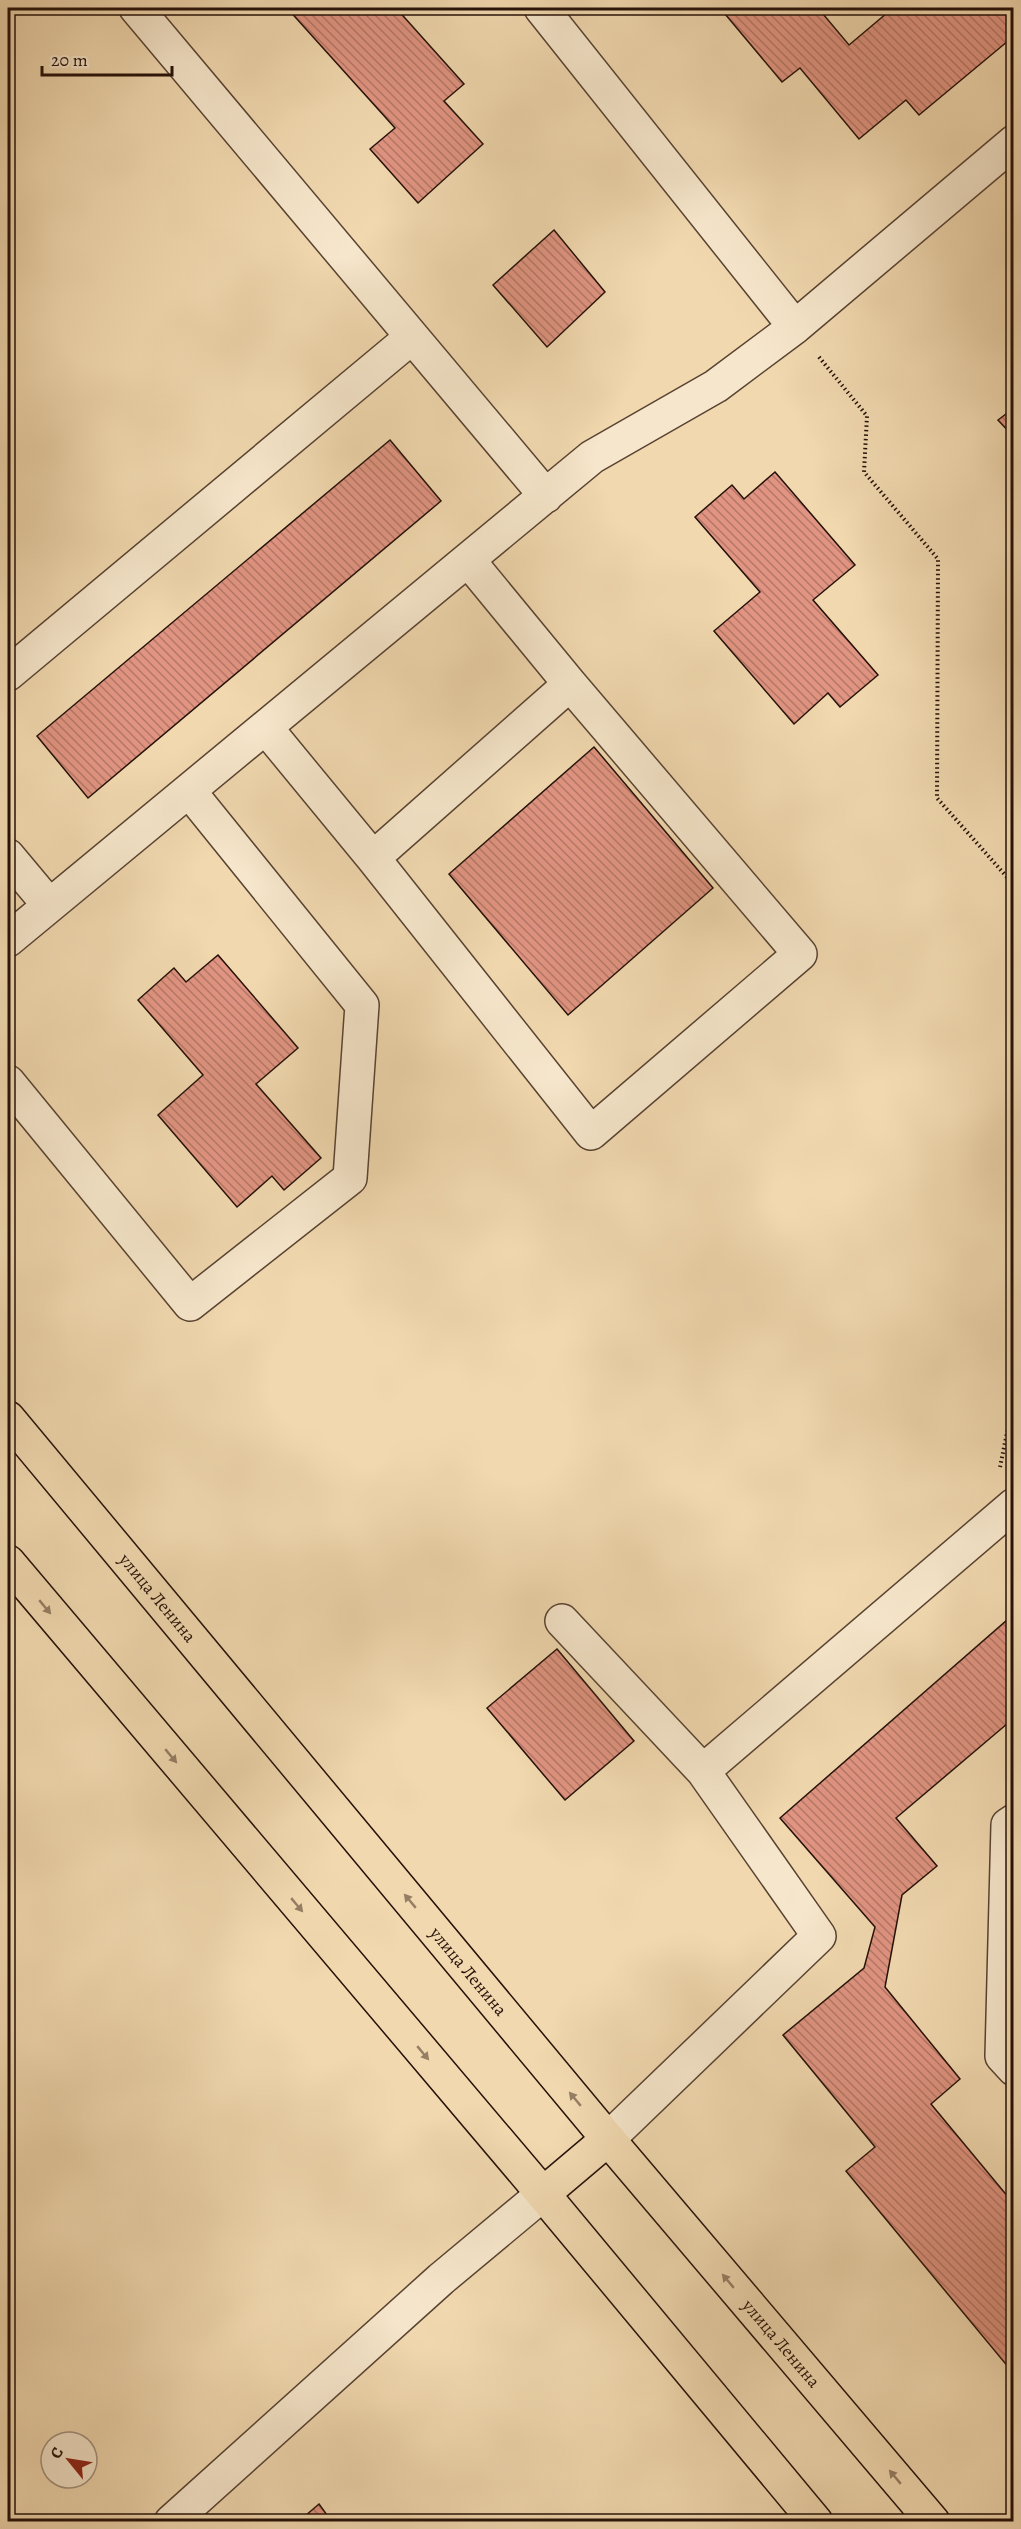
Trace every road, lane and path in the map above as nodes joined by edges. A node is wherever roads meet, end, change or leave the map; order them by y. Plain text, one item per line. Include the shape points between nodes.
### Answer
1 (136, 8) edge
2 (541, 8) edge
3 (1014, 142) edge
4 (795, 327) junction
5 (412, 337) junction
6 (546, 496) junction
7 (468, 560) junction
8 (8, 674) edge
9 (570, 684) junction
10 (266, 728) junction
11 (189, 791) junction
12 (8, 856) edge
13 (373, 858) junction
14 (1014, 885) edge
15 (50, 905) junction
16 (8, 940) edge
17 (8, 1082) edge
18 (1014, 1399) edge
19 (8, 1418) edge
20 (1000, 1469) dead end
21 (1014, 1506) edge
22 (8, 1562) edge
23 (562, 1621) dead end
24 (703, 1771) junction
25 (1014, 1821) edge
26 (1014, 2069) edge
27 (608, 2139) junction
28 (543, 2194) junction
29 (171, 2522) edge
30 (816, 2522) edge
31 (933, 2522) edge

1 - 5 street
2 - 4 street
3 - 4 street
4 - 6 street via 716,386 592,457
4 - 14 path via 867,416 864,472 938,559 937,798
5 - 6 street
5 - 8 street
6 - 7 street
7 - 9 street
7 - 10 street
9 - 13 street
9 - 13 street via 800,954 591,1133
10 - 11 street
10 - 13 street
11 - 15 street
11 - 17 street via 362,1005 350,1178 190,1304
12 - 15 street
15 - 16 street
18 - 20 path
27 -> 19 main road, улица Ленина
21 - 24 street
22 -> 28 main road
23 - 24 street
24 - 27 street via 819,1936
25 - 26 street via 1008,1825 1002,2056
27 - 28 main road
31 -> 27 main road, улица Ленина
28 - 29 street via 441,2279
28 - 30 main road

